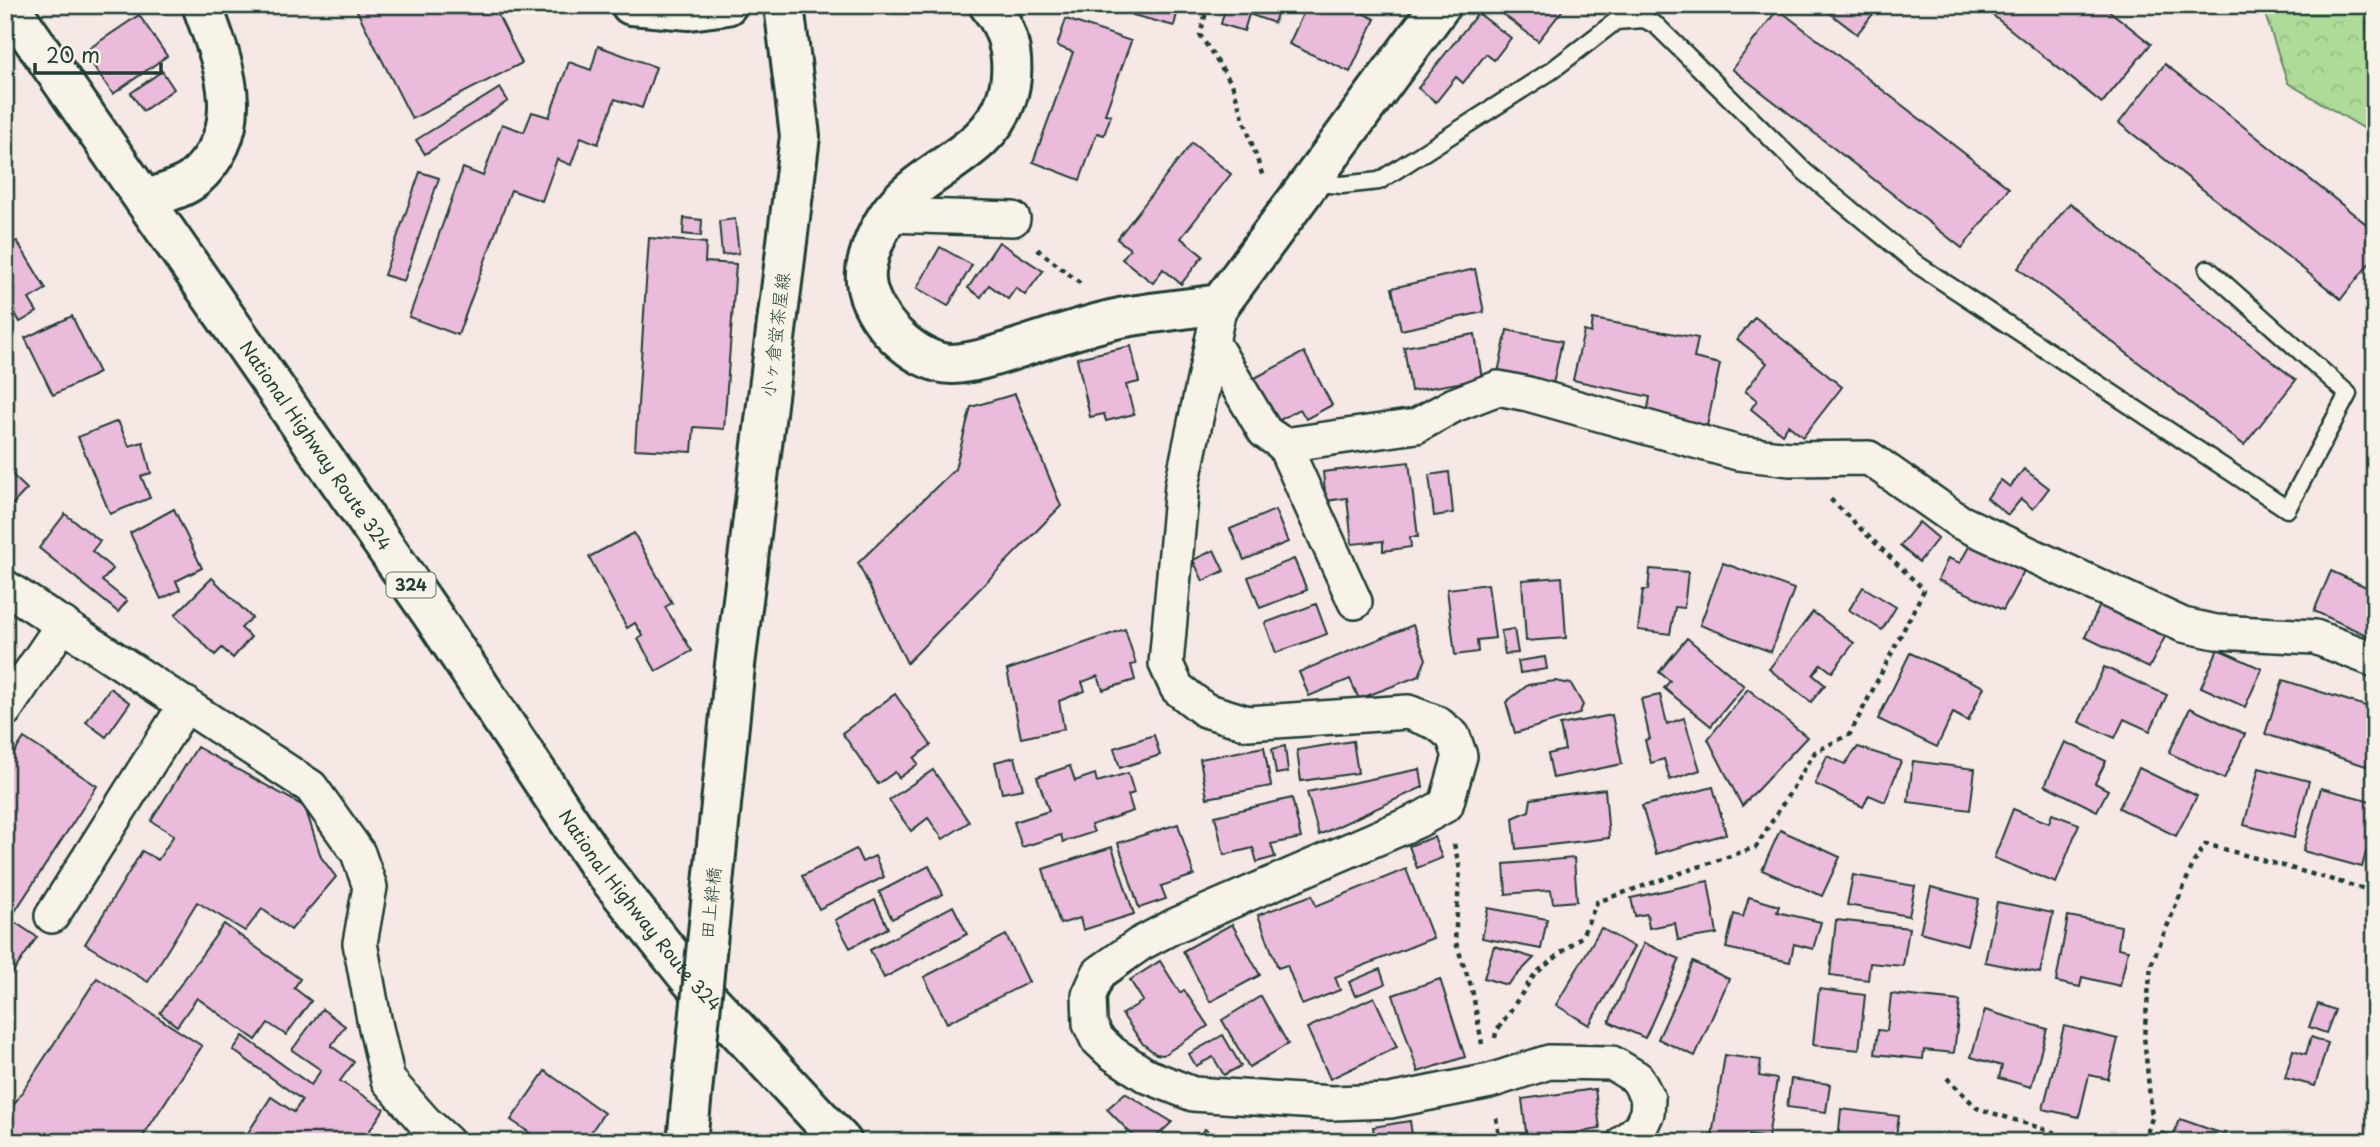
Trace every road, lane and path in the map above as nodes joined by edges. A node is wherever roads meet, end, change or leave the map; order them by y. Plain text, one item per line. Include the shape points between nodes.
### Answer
1 (7, 5) edge
2 (202, 5) edge
3 (631, 5) edge
4 (727, 5) edge
5 (784, 5) edge
6 (989, 5) edge
7 (1208, 5) edge
8 (1441, 5) edge
9 (1311, 183) junction
10 (145, 200) junction
11 (888, 215) junction
12 (1013, 219) joint
13 (1279, 224) junction
14 (2208, 269) dead end
15 (1220, 304) junction
16 (1120, 318) junction
17 (1212, 342) junction
18 (1283, 445) junction
19 (1790, 459) junction
20 (5, 587) edge
21 (1356, 603) dead end
22 (63, 624) junction
23 (2375, 660) edge
24 (735, 665) joint
25 (186, 704) junction
26 (5, 710) edge
27 (1460, 869) dead end
28 (2375, 892) edge
29 (52, 916) dead end
30 (1947, 1078) dead end
31 (1490, 1081) junction
32 (447, 1142) edge
33 (687, 1142) edge
34 (842, 1142) edge
35 (1625, 1142) edge
36 (2084, 1142) edge
37 (2144, 1142) edge

1 - 10 main road, National Highway Route 324 / 324
2 - 10 main road via 225,68 229,118 214,156 192,180
3 - 4 main road via 689,10
5 - 24 main road, 小ヶ倉蛍茶屋線 via 800,136
6 - 11 main road via 1006,30 1011,55 1007,99 996,122 979,142 911,191
7 - 13 path via 1200,35 1233,84
8 - 9 main road
9 - 13 main road
9 - 14 lane via 1379,181 1551,71 1616,21 1644,19 1657,26 1805,172 1918,265 2287,509 2348,394
10 - 34 main road, National Highway Route 324 / 324 via 433,615 597,863 690,979
11 - 12 street
11 - 16 main road via 876,236 866,281 873,308 906,344 928,358 950,364 982,360
12 - 16 path via 1026,242
13 - 15 main road
15 - 16 main road
15 - 17 street
17 - 18 street via 1265,432
17 - 31 street via 1182,485 1166,664 1177,688 1205,710 1248,723 1408,712 1437,723 1453,736 1460,756 1446,805 1174,926 1099,973 1089,995 1090,1024 1112,1053 1147,1076 1193,1094 1332,1104 1390,1101
18 - 19 street via 1416,426 1497,388 1738,453
18 - 21 street
19 - 23 street via 1869,458 1960,522 2183,625 2216,632 2315,637
19 - 31 path via 1924,590 1850,734 1815,752 1756,846 1597,902 1582,936 1535,974 1496,1032
20 - 22 street
22 - 25 street
22 - 26 street
24 - 33 main road, 田上絆橋, bridge
25 - 29 street
25 - 32 street via 311,787 358,853 370,887 360,943 388,1080
27 - 31 path via 1455,940 1472,989
28 - 37 path via 2206,845 2194,862 2151,965 2144,1036 2152,1118
30 - 36 path via 1977,1108
31 - 35 street via 1549,1062 1612,1063 1637,1078 1648,1099 1640,1129

